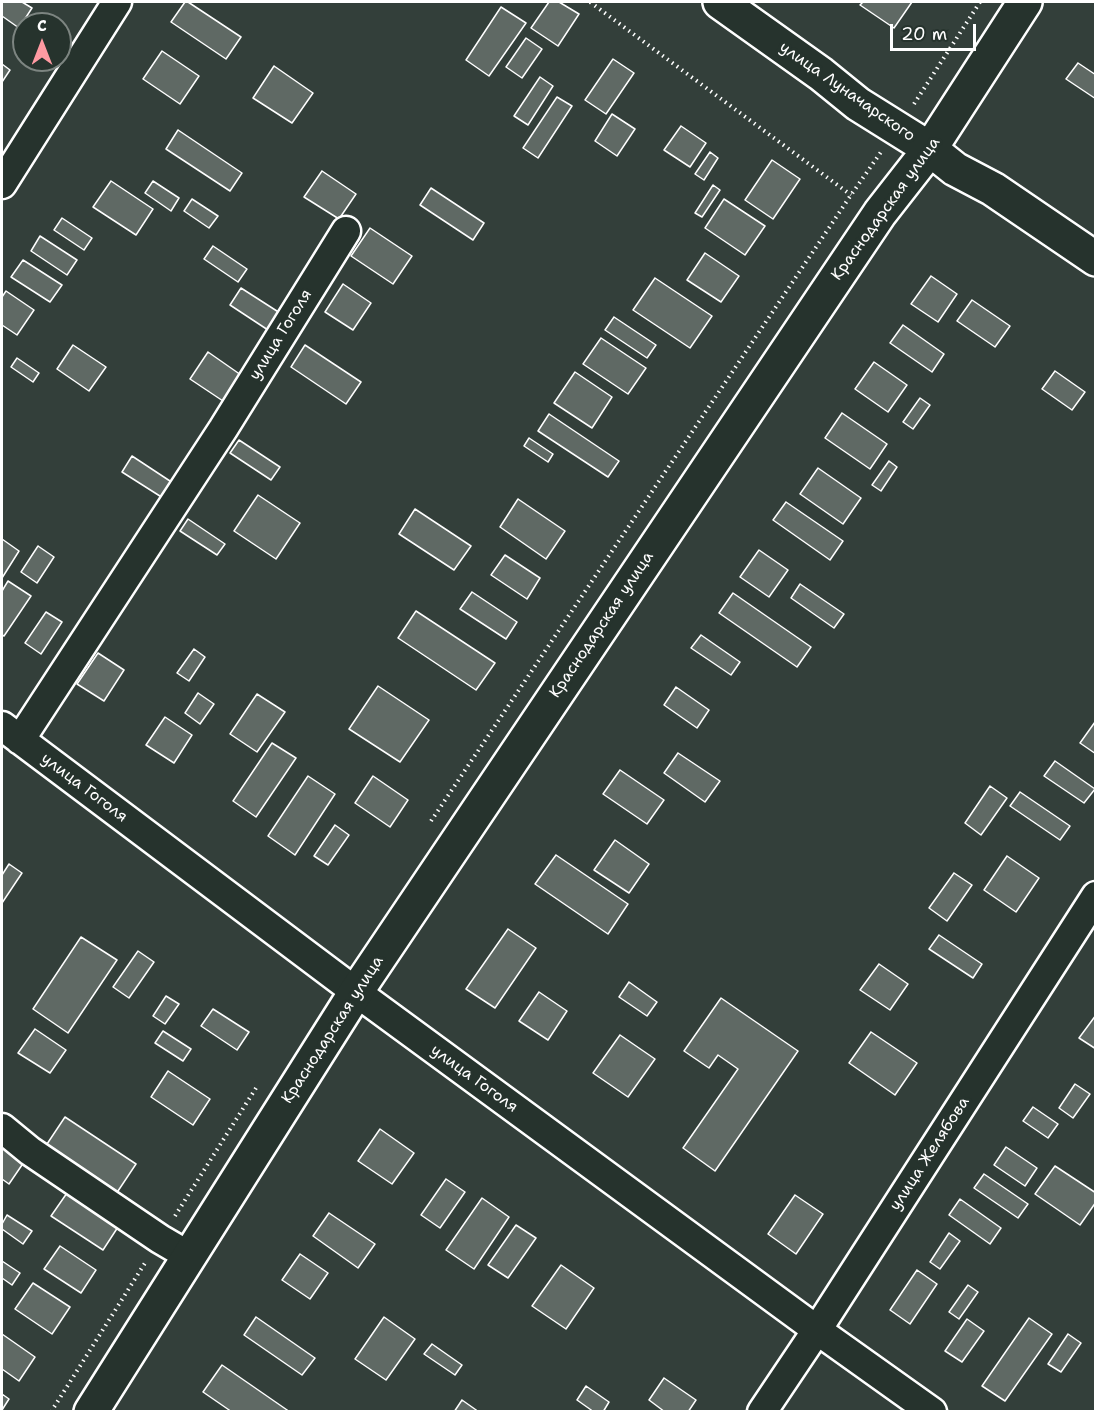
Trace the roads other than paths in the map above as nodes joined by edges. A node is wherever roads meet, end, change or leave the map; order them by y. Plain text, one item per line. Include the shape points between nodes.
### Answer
1 (117, 2) edge
2 (720, 2) edge
3 (1024, 2) edge
4 (930, 149) junction
5 (2, 184) edge
6 (346, 231) dead end
7 (1095, 259) edge
8 (11, 733) edge
9 (1095, 896) edge
10 (356, 992) junction
11 (2, 1128) edge
12 (189, 1256) junction
13 (817, 1330) junction
14 (91, 1412) edge
15 (762, 1412) edge
16 (932, 1412) edge

1 - 5 street
2 - 4 main road, улица Луначарского via 858,104
3 - 4 main road, Краснодарская улица
4 - 7 main road, улица Луначарского
4 - 10 main road, Краснодарская улица via 880,213
6 - 8 street, улица Гоголя via 223,429
8 - 10 street, улица Гоголя
9 - 13 street, улица Желябова
10 - 12 main road, Краснодарская улица
10 - 13 street, улица Гоголя
11 - 12 street via 30,1151
12 - 14 main road, Краснодарская улица
13 - 15 street, улица Желябова
13 - 16 street, улица Гоголя

